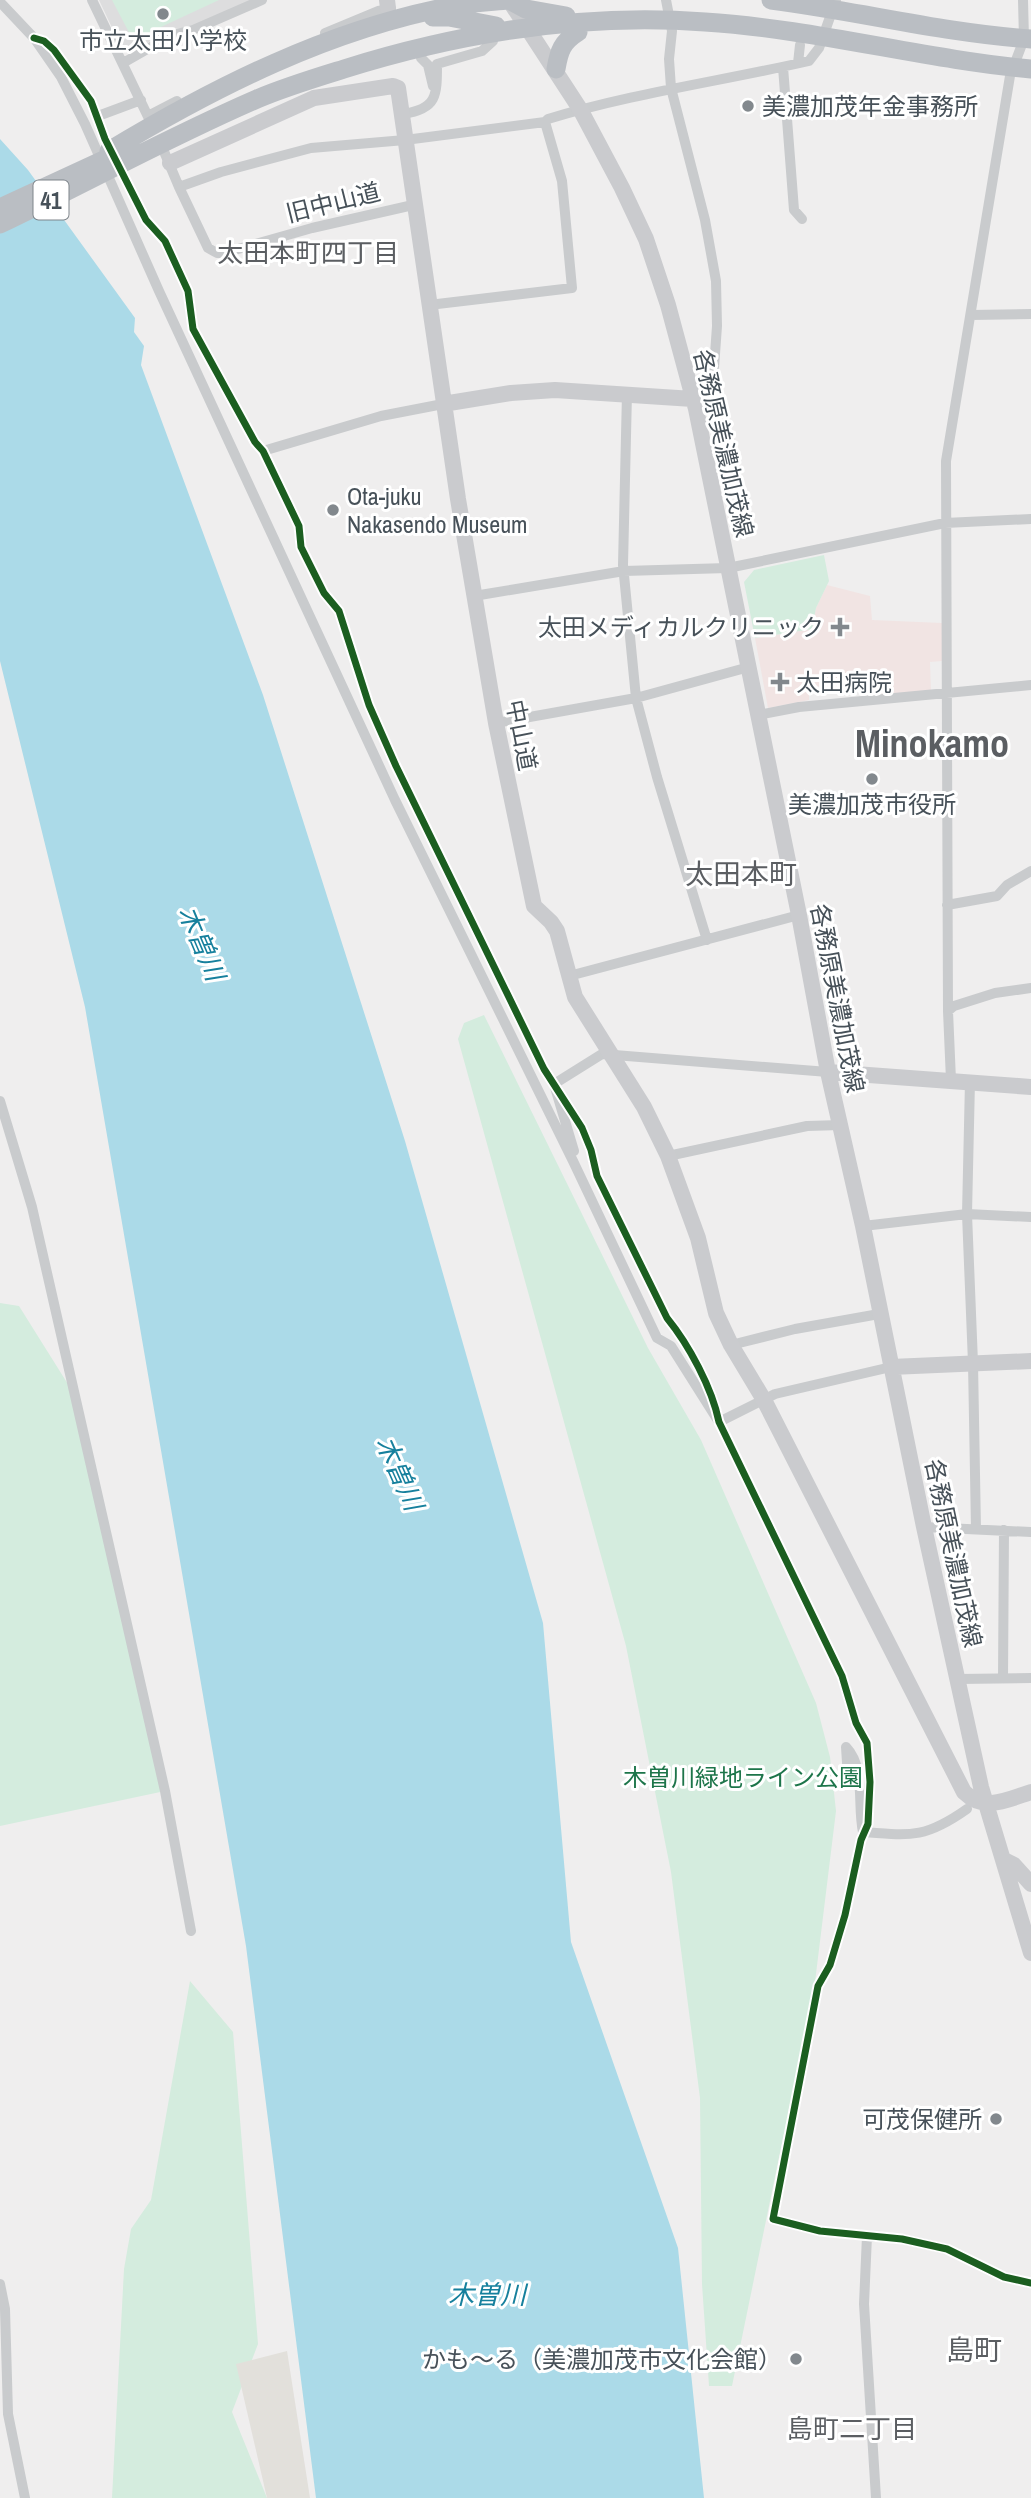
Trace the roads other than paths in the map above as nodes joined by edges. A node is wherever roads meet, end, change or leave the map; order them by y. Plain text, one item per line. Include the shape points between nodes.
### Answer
1 (92, 0) edge
2 (262, 0) edge
3 (508, 0) edge
4 (666, 0) edge
5 (771, 0) edge
6 (1023, 0) edge
7 (0, 2) edge
8 (462, 3) edge
9 (387, 4) edge
10 (834, 4) edge
11 (407, 16) junction
12 (630, 30) junction
13 (672, 31) junction
14 (578, 32) junction
15 (530, 35) junction
16 (34, 38) junction
17 (1027, 39) edge
18 (494, 41) junction
19 (806, 52) junction
20 (422, 58) junction
21 (123, 63) junction
22 (1031, 64) edge
23 (783, 67) junction
24 (556, 69) junction
25 (1031, 69) edge
26 (1010, 76) junction
27 (1031, 77) edge
28 (671, 88) junction
29 (435, 96) junction
30 (141, 100) junction
31 (580, 109) junction
32 (403, 114) junction
33 (98, 116) junction
34 (149, 116) junction
35 (545, 122) junction
36 (405, 140) junction
37 (170, 163) junction
38 (75, 172) junction
39 (102, 175) junction
40 (178, 187) junction
41 (414, 205) junction
42 (0, 208) edge
43 (802, 219) dead end
44 (0, 224) edge
45 (429, 305) junction
46 (1031, 314) edge
47 (971, 315) junction
48 (627, 393) junction
49 (693, 399) junction
50 (443, 404) junction
51 (263, 451) junction
52 (1031, 519) edge
53 (945, 523) junction
54 (728, 568) junction
55 (624, 571) junction
56 (474, 596) junction
57 (749, 667) junction
58 (1031, 685) edge
59 (947, 694) junction
60 (636, 698) junction
61 (758, 715) junction
62 (496, 723) junction
63 (1031, 871) edge
64 (947, 905) junction
65 (799, 915) junction
66 (707, 940) junction
67 (569, 976) junction
68 (1031, 988) edge
69 (948, 1011) junction
70 (610, 1054) junction
71 (828, 1072) junction
72 (951, 1080) junction
73 (970, 1081) junction
74 (554, 1084) junction
75 (1031, 1087) edge
76 (0, 1101) edge
77 (841, 1125) junction
78 (668, 1156) junction
79 (573, 1161) junction
80 (967, 1214) junction
81 (1031, 1217) edge
82 (863, 1226) junction
83 (880, 1314) junction
84 (731, 1345) junction
85 (1031, 1361) edge
86 (973, 1363) junction
87 (891, 1367) junction
88 (764, 1400) junction
89 (719, 1422) junction
90 (924, 1527) junction
91 (976, 1530) junction
92 (1004, 1530) junction
93 (1031, 1531) edge
94 (1003, 1678) junction
95 (1031, 1678) edge
96 (958, 1679) junction
97 (848, 1779) dead end
98 (1031, 1792) edge
99 (986, 1803) junction
100 (967, 1809) dead end
101 (863, 1832) junction
102 (1003, 1860) junction
103 (1031, 1884) edge
104 (191, 1931) dead end
105 (1031, 1954) edge
106 (867, 2236) junction
107 (1031, 2283) edge
108 (0, 2284) edge
109 (2, 2311) edge
110 (25, 2498) edge
111 (876, 2498) edge

1 - 21 street
2 - 21 street via 172,35
3 - 8 highway
3 - 12 highway via 526,9
3 - 15 street, 各務原美濃加茂線
4 - 13 street
5 - 10 highway
6 - 17 street
7 - 16 street
8 - 11 highway
9 - 11 street
9 - 34 street
10 - 17 highway via 909,23
10 - 19 street
11 - 15 highway via 449,17
11 - 38 highway via 291,56 235,81
12 - 13 highway
12 - 14 highway
13 - 19 highway via 745,36
13 - 28 street
14 - 15 highway
14 - 24 highway via 563,44
15 - 18 highway
15 - 24 street, 各務原美濃加茂線
16 - 33 street via 54,50
16 - 79 street via 85,124 395,800
17 - 26 street
18 - 20 highway
18 - 29 street via 482,51 437,64
19 - 23 street
19 - 26 highway
20 - 29 street
20 - 39 highway via 262,105
21 - 30 street
22 - 38 highway, 41 via 721,17 614,14 543,19 408,44 308,71 264,86
23 - 28 street
23 - 43 street via 794,210
24 - 31 street, 各務原美濃加茂線
25 - 39 highway, 41 via 750,25 628,19 530,26 408,50 260,97
26 - 27 highway
26 - 47 street
28 - 31 street
28 - 49 street via 716,281 715,368 702,396
29 - 32 street via 428,107
30 - 33 street
30 - 34 street
31 - 35 street
31 - 49 street, 各務原美濃加茂線 via 646,239
32 - 36 street, 中山道
32 - 37 street via 398,88 393,86 314,98
33 - 51 street via 146,220 164,241 188,290 194,330
34 - 37 street
35 - 36 street
35 - 45 street via 562,181 572,288
36 - 40 street via 311,148
36 - 41 street, 中山道
37 - 40 street
38 - 42 highway, 41
39 - 44 highway, 41
40 - 41 street, 旧中山道 via 208,248 217,253
41 - 45 street, 中山道
45 - 50 street, 中山道
46 - 47 street
47 - 53 street via 946,461
48 - 49 street
48 - 50 street via 530,391
48 - 55 street
49 - 54 street, 各務原美濃加茂線
50 - 51 street via 381,416
50 - 56 street, 中山道
51 - 74 street via 299,526 302,548 324,593 339,611 369,705 396,766
52 - 53 street
53 - 54 street
53 - 59 street
54 - 55 street
54 - 57 street, 各務原美濃加茂線
55 - 56 street
55 - 60 street
56 - 62 street, 中山道
57 - 60 street
57 - 61 street, 各務原美濃加茂線
58 - 59 street
59 - 61 street
59 - 64 street
60 - 62 street
60 - 66 street
61 - 65 street, 各務原美濃加茂線
62 - 67 street, 中山道 via 532,900 557,932
63 - 64 street via 1007,884 997,896
64 - 69 street
65 - 66 street
65 - 71 street, 各務原美濃加茂線
66 - 67 street
67 - 70 street, 中山道 via 575,997
68 - 69 street via 995,993
69 - 72 street
70 - 71 street
70 - 74 street via 602,1054
70 - 78 street, 中山道
71 - 72 street
71 - 77 street, 各務原美濃加茂線
72 - 73 street
73 - 75 street
73 - 80 street
74 - 79 street via 575,1153
74 - 89 street via 582,1128 597,1176 715,1404
76 - 104 street via 32,1207 165,1791
77 - 78 street via 807,1126
77 - 82 street, 各務原美濃加茂線
78 - 84 street, 中山道 via 698,1238 716,1313
79 - 89 street via 657,1338 671,1346
80 - 81 street
80 - 82 street
80 - 86 street
82 - 83 street, 各務原美濃加茂線
83 - 84 street
83 - 87 street, 各務原美濃加茂線
84 - 88 street, 中山道
85 - 86 street
86 - 87 street
86 - 91 street
87 - 88 street
87 - 90 street, 各務原美濃加茂線
88 - 89 street
88 - 99 street, 中山道 via 964,1792 975,1802
89 - 101 street via 842,1676 867,1744 870,1783 868,1824
90 - 91 street
90 - 96 street, 各務原美濃加茂線
91 - 92 street
92 - 93 street
92 - 94 street
94 - 95 street
94 - 96 street
96 - 99 street, 各務原美濃加茂線
97 - 101 street via 846,1746 853,1755
98 - 99 street
99 - 102 street, 各務原美濃加茂線
100 - 101 street via 932,1830 908,1836
101 - 106 street via 845,1915 830,1965 818,1986 773,2219
102 - 103 street
102 - 105 street, 各務原美濃加茂線
106 - 107 street via 947,2249 1004,2277
106 - 111 street via 864,2304
108 - 109 street
109 - 110 street via 8,2414

